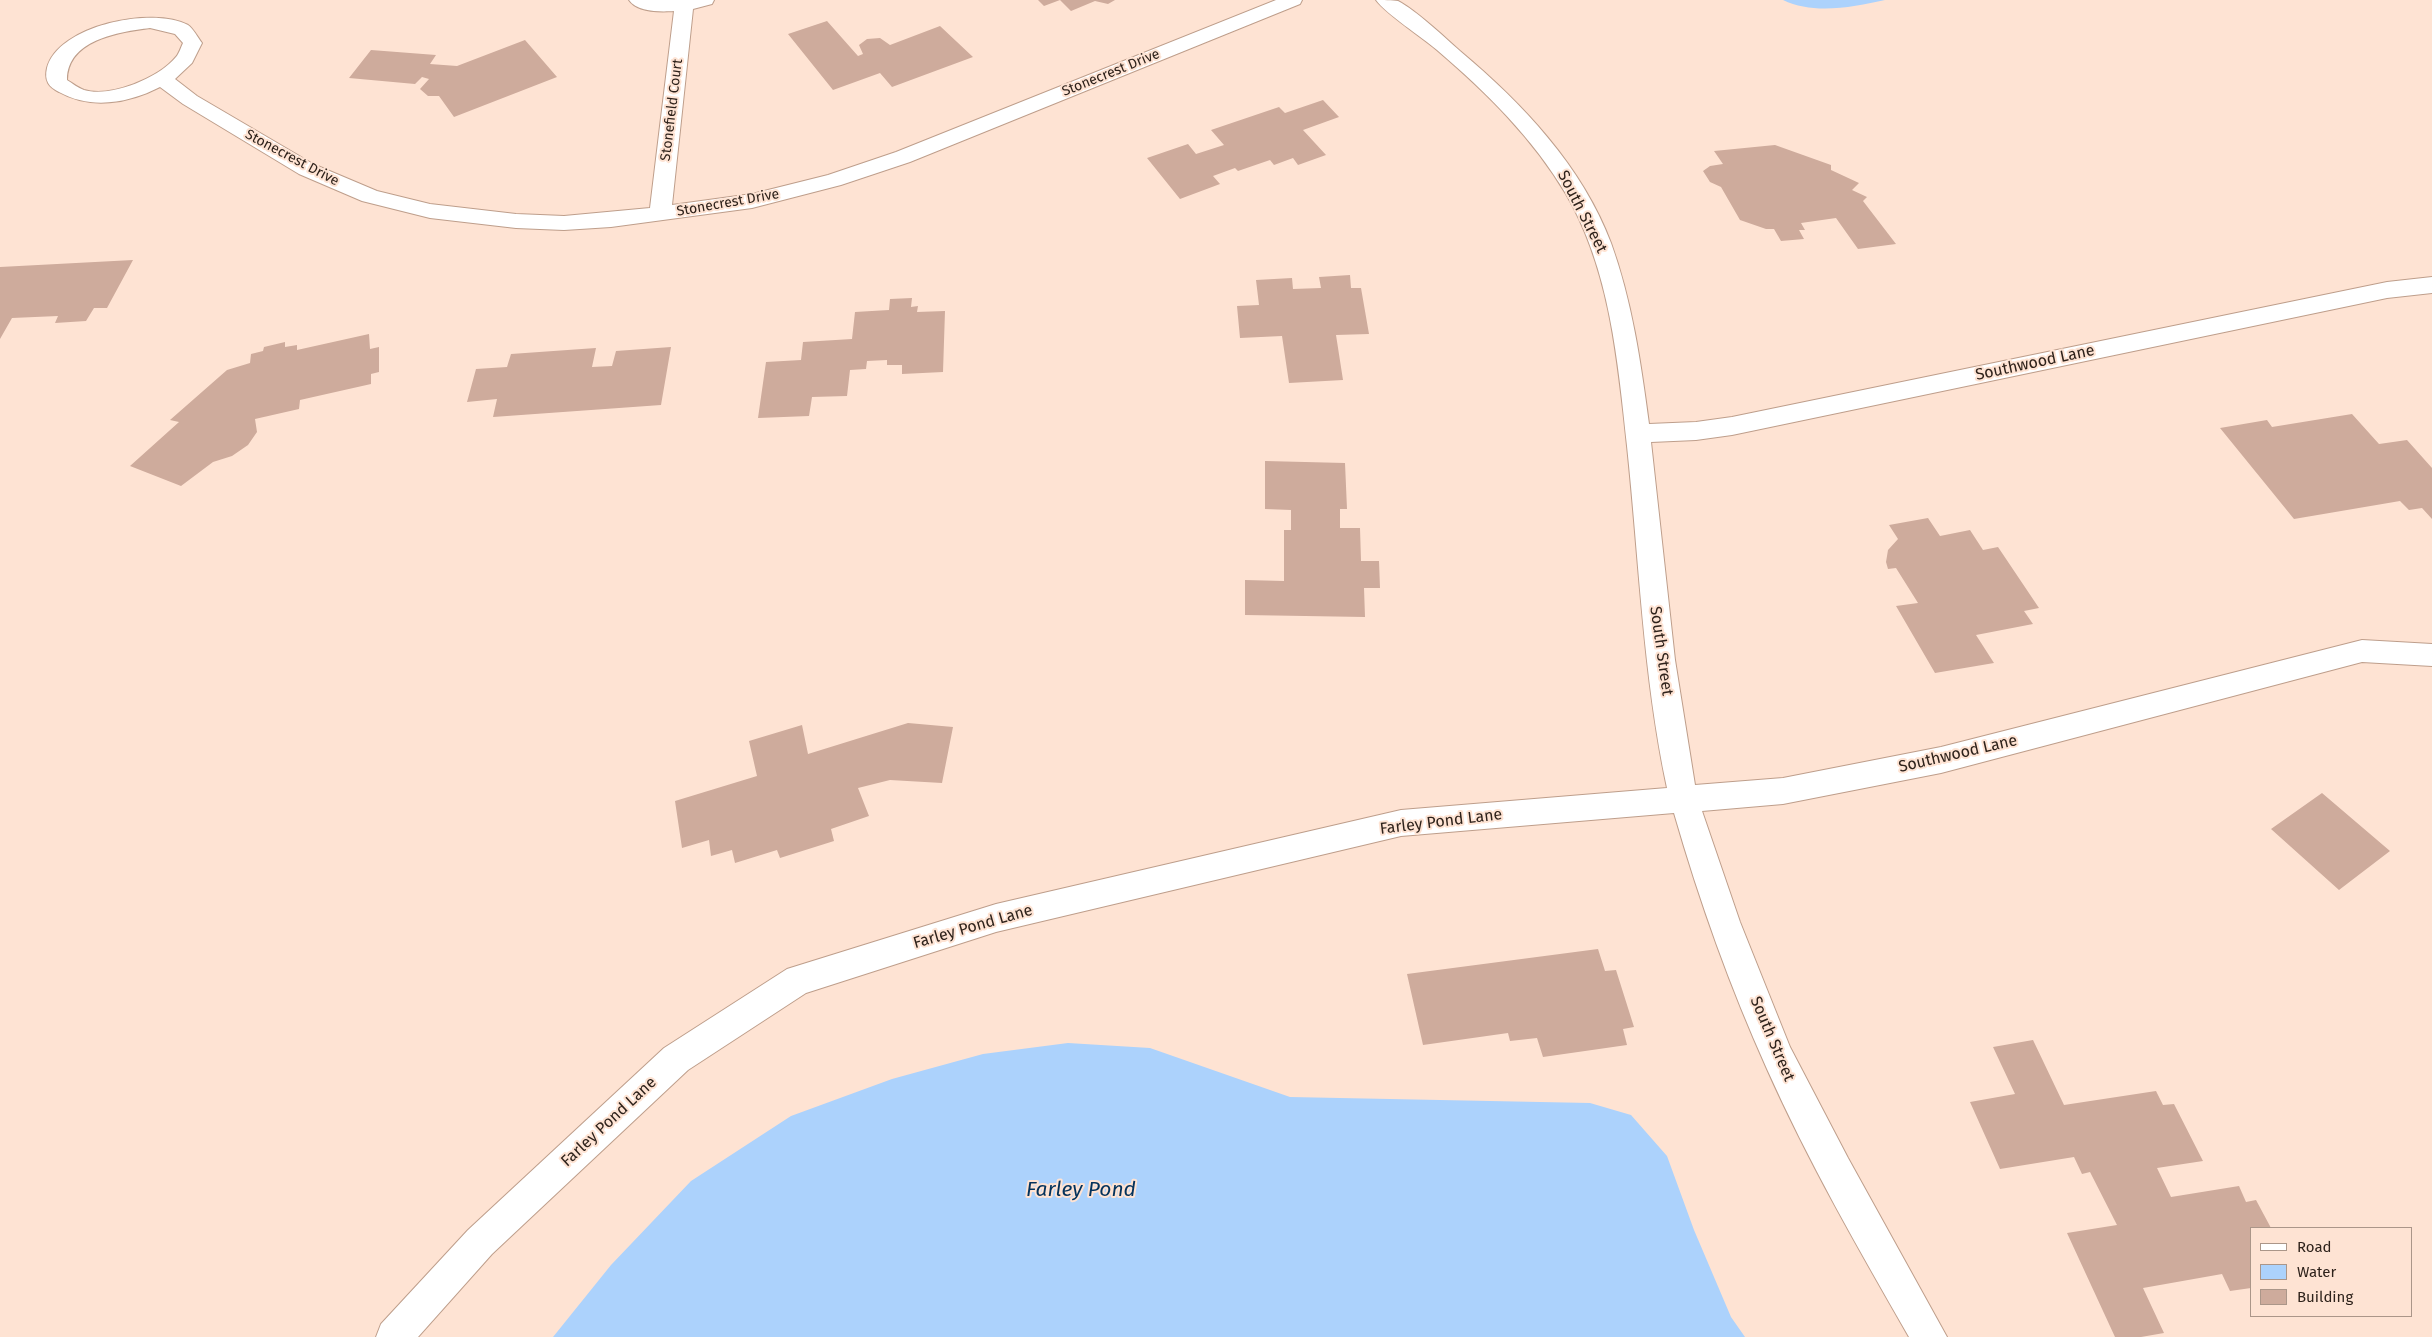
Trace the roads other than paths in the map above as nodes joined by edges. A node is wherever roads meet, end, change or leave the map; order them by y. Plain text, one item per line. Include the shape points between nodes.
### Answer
1 (638, 0) edge
2 (705, 0) edge
3 (1292, 0) edge
4 (1385, 0) edge
5 (684, 6) junction
6 (163, 79) junction
7 (660, 214) junction
8 (2432, 285) edge
9 (1638, 434) junction
10 (2432, 655) edge
11 (1684, 798) junction
12 (394, 1337) edge
13 (1929, 1337) edge

1 - 5 street via 661,6
2 - 5 street
3 - 7 street, Stonecrest Drive via 903,157 752,202
4 - 9 street, South Street via 1476,72 1557,164 1578,197 1604,253 1615,289
5 - 7 street, Stonefield Court
6 - 6 street via 186,61 192,51 192,40 179,27 150,22 120,26 88,38 66,54 55,73 63,89 84,97 130,93
6 - 7 street, Stonecrest Drive via 190,100 306,169 347,188 394,204 516,221 564,223
8 - 9 street, Southwood Lane via 2387,290 1726,427
9 - 11 street, South Street via 1658,635
10 - 11 street, Southwood Lane via 2362,651 1941,760 1782,791
11 - 12 street, Farley Pond Lane via 1402,823 996,918 798,980 676,1059 480,1242
11 - 13 street, South Street via 1728,931 1781,1064 1850,1199

